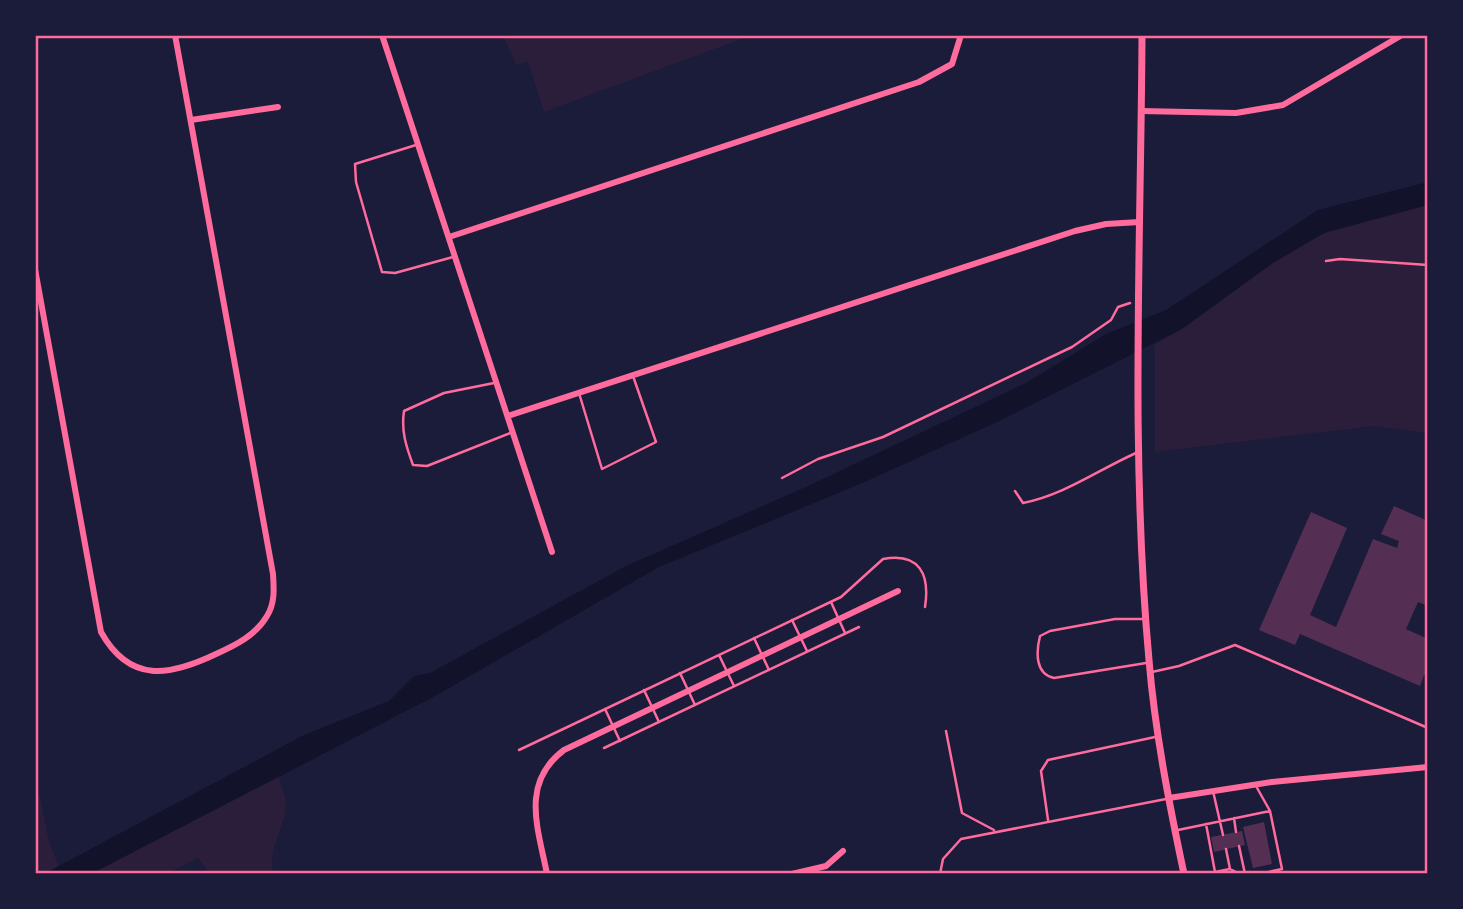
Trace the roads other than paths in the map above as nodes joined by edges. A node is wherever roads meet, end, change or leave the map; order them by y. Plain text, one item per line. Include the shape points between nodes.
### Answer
1 (175, 35) edge
2 (382, 35) edge
3 (961, 35) edge
4 (1142, 35) edge
5 (1402, 35) edge
6 (278, 107) dead end
7 (1142, 111) junction
8 (191, 120) junction
9 (420, 145) junction
10 (1140, 222) junction
11 (449, 237) junction
12 (456, 256) junction
13 (1326, 261) dead end
14 (1428, 265) edge
15 (35, 269) edge
16 (633, 375) junction
17 (497, 382) junction
18 (579, 393) junction
19 (508, 416) junction
20 (513, 432) junction
21 (1139, 452) junction
22 (1015, 491) dead end
23 (552, 552) dead end
24 (898, 591) dead end
25 (831, 602) junction
26 (925, 607) dead end
27 (839, 619) junction
28 (1145, 619) junction
29 (792, 620) junction
30 (859, 627) dead end
31 (845, 633) junction
32 (754, 638) junction
33 (800, 638) junction
34 (807, 652) junction
35 (719, 655) junction
36 (763, 656) junction
37 (1149, 663) junction
38 (769, 670) junction
39 (727, 672) junction
40 (1150, 672) junction
41 (680, 673) junction
42 (734, 686) junction
43 (644, 690) junction
44 (689, 691) junction
45 (695, 705) junction
46 (652, 708) junction
47 (605, 709) junction
48 (659, 722) junction
49 (614, 727) junction
50 (1428, 728) edge
51 (946, 732) dead end
52 (1158, 737) junction
53 (620, 741) junction
54 (604, 748) dead end
55 (519, 750) dead end
56 (1428, 767) edge
57 (1255, 785) junction
58 (1213, 791) junction
59 (1169, 799) junction
60 (1270, 811) junction
61 (1234, 818) junction
62 (1048, 821) junction
63 (1220, 821) junction
64 (1206, 824) junction
65 (1175, 830) junction
66 (996, 832) junction
67 (1236, 832) dead end
68 (1223, 835) dead end
69 (1239, 846) dead end
70 (1226, 849) dead end
71 (843, 850) dead end
72 (1230, 869) junction
73 (1215, 872) junction
74 (547, 874) edge
75 (792, 874) edge
76 (940, 874) edge
77 (1184, 874) edge
78 (1205, 874) edge
79 (1242, 874) edge
80 (1259, 874) edge

1 - 8 street
2 - 9 street
3 - 11 street via 952,64 919,82
4 - 7 street
5 - 7 street via 1283,105 1236,113
6 - 8 street
7 - 10 street
8 - 15 street via 274,597 267,617 243,642 185,669 156,672 131,666 101,632
9 - 11 street
9 - 12 lane via 355,164 382,272
10 - 16 street via 1075,231
10 - 21 street
11 - 12 street
12 - 17 street
13 - 14 lane
16 - 18 street
16 - 18 lane via 656,442 602,469
17 - 19 street
17 - 20 lane via 444,393 404,411 405,445 414,465 427,466
18 - 19 street
19 - 20 street
20 - 23 street
21 - 22 lane via 1039,500 1023,503
21 - 28 street
24 - 27 street
25 - 26 lane via 854,588 883,559 893,557 918,565 926,578
25 - 27 lane
25 - 29 lane
27 - 31 lane
27 - 33 street
28 - 37 street
28 - 37 lane via 1050,631 1040,636 1037,649 1040,670 1046,677
29 - 32 lane
29 - 33 lane
30 - 31 lane
31 - 34 lane
32 - 35 lane
32 - 36 lane
33 - 34 lane
33 - 36 street
34 - 38 lane
35 - 39 lane
35 - 41 lane
36 - 38 lane
36 - 39 street
37 - 40 street
38 - 42 lane
39 - 42 lane
39 - 44 street
40 - 50 lane via 1235,645
40 - 52 street
41 - 43 lane
41 - 44 lane
42 - 45 lane
43 - 46 lane
43 - 47 lane
44 - 45 lane
44 - 46 street
45 - 48 lane
46 - 48 lane
46 - 49 street
47 - 49 lane
47 - 55 lane
48 - 53 lane
49 - 53 lane
49 - 74 street via 564,750 541,774 535,812
51 - 66 lane via 962,813
52 - 59 street
52 - 62 lane via 1048,760 1041,771
53 - 54 lane
56 - 57 street
57 - 58 street
57 - 60 lane
58 - 59 street
58 - 63 lane
59 - 62 lane
59 - 65 street
60 - 61 lane
60 - 80 lane via 1282,869
61 - 63 lane
61 - 67 lane
62 - 66 lane
63 - 64 lane
63 - 68 lane
64 - 65 lane
64 - 73 lane
65 - 77 street
66 - 76 lane via 961,839 951,847
69 - 79 lane
70 - 72 lane
71 - 75 street via 825,866
72 - 73 lane
72 - 79 lane
73 - 78 lane

